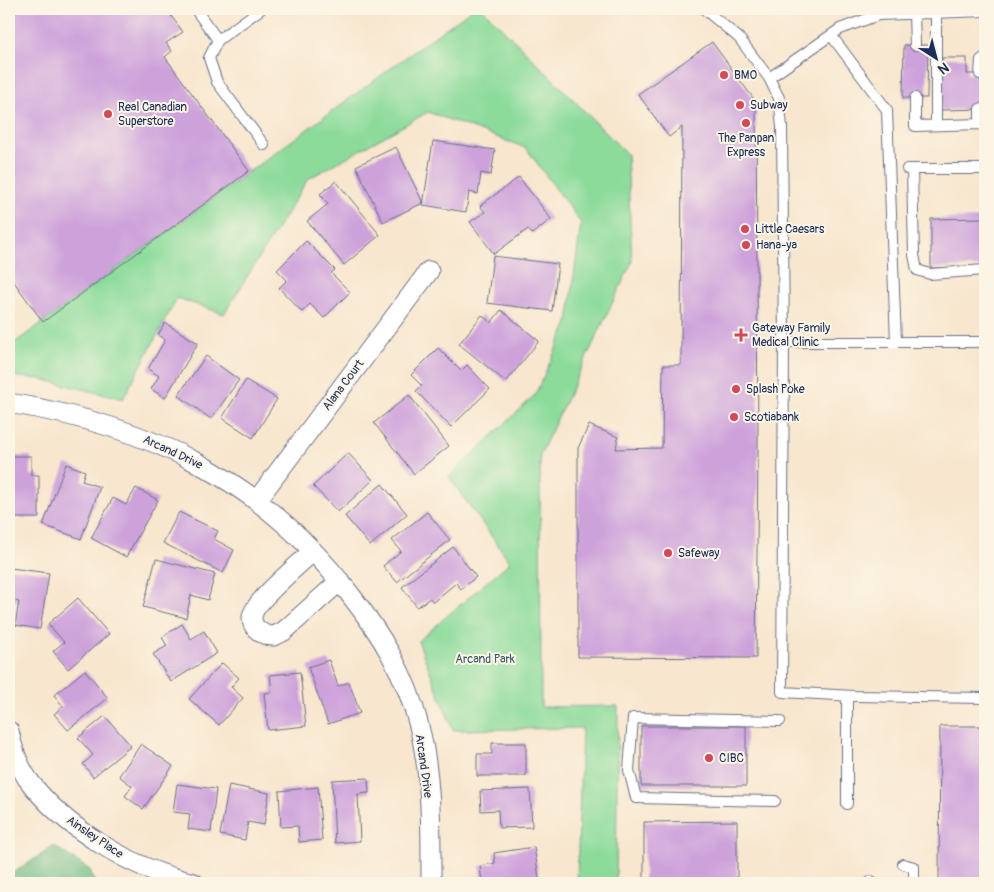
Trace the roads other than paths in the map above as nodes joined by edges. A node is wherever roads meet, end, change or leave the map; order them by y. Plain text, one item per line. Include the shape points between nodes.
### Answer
1 (195, 9) edge
2 (261, 9) edge
3 (704, 9) edge
4 (980, 10) edge
5 (936, 13) junction
6 (914, 14) junction
7 (831, 35) junction
8 (218, 40) junction
9 (914, 45) dead end
10 (985, 57) edge
11 (980, 74) dead end
12 (768, 78) junction
13 (915, 98) dead end
14 (980, 109) dead end
15 (936, 125) junction
16 (983, 125) edge
17 (264, 145) dead end
18 (985, 169) edge
19 (429, 270) dead end
20 (985, 270) edge
21 (784, 342) junction
22 (896, 342) junction
23 (985, 342) edge
24 (9, 403) edge
25 (256, 500) junction
26 (313, 551) junction
27 (340, 581) junction
28 (847, 696) junction
29 (985, 698) edge
30 (780, 721) dead end
31 (9, 731) edge
32 (775, 801) dead end
33 (847, 804) dead end
34 (903, 864) dead end
35 (194, 883) edge
36 (430, 883) edge
37 (914, 883) edge

1 - 8 lane
2 - 8 lane
3 - 12 lane via 738,38
4 - 5 lane
5 - 6 lane
5 - 15 lane
6 - 7 lane via 878,16
6 - 9 lane
7 - 12 lane
7 - 22 lane via 887,110
8 - 17 lane via 209,58 217,82
10 - 11 lane via 981,60
12 - 21 lane via 780,98 782,127
13 - 15 lane via 915,126
14 - 16 lane
15 - 16 lane
18 - 20 lane via 909,169 917,270 930,274
19 - 25 street, Alana Court
21 - 22 lane
21 - 28 lane via 782,692
22 - 23 lane
24 - 25 street, Arcand Drive via 94,420 152,440 203,465
25 - 26 street, Arcand Drive via 281,519
26 - 27 street, Arcand Drive
26 - 27 street via 259,602 252,617 257,630 274,636 284,632
27 - 36 street, Arcand Drive via 366,613 390,652 419,726 429,786
28 - 29 lane
28 - 33 lane
30 - 32 lane via 633,718 628,770 636,798
31 - 35 street, Ainsley Place via 27,777 46,800 73,824 133,861
34 - 37 lane via 914,867

